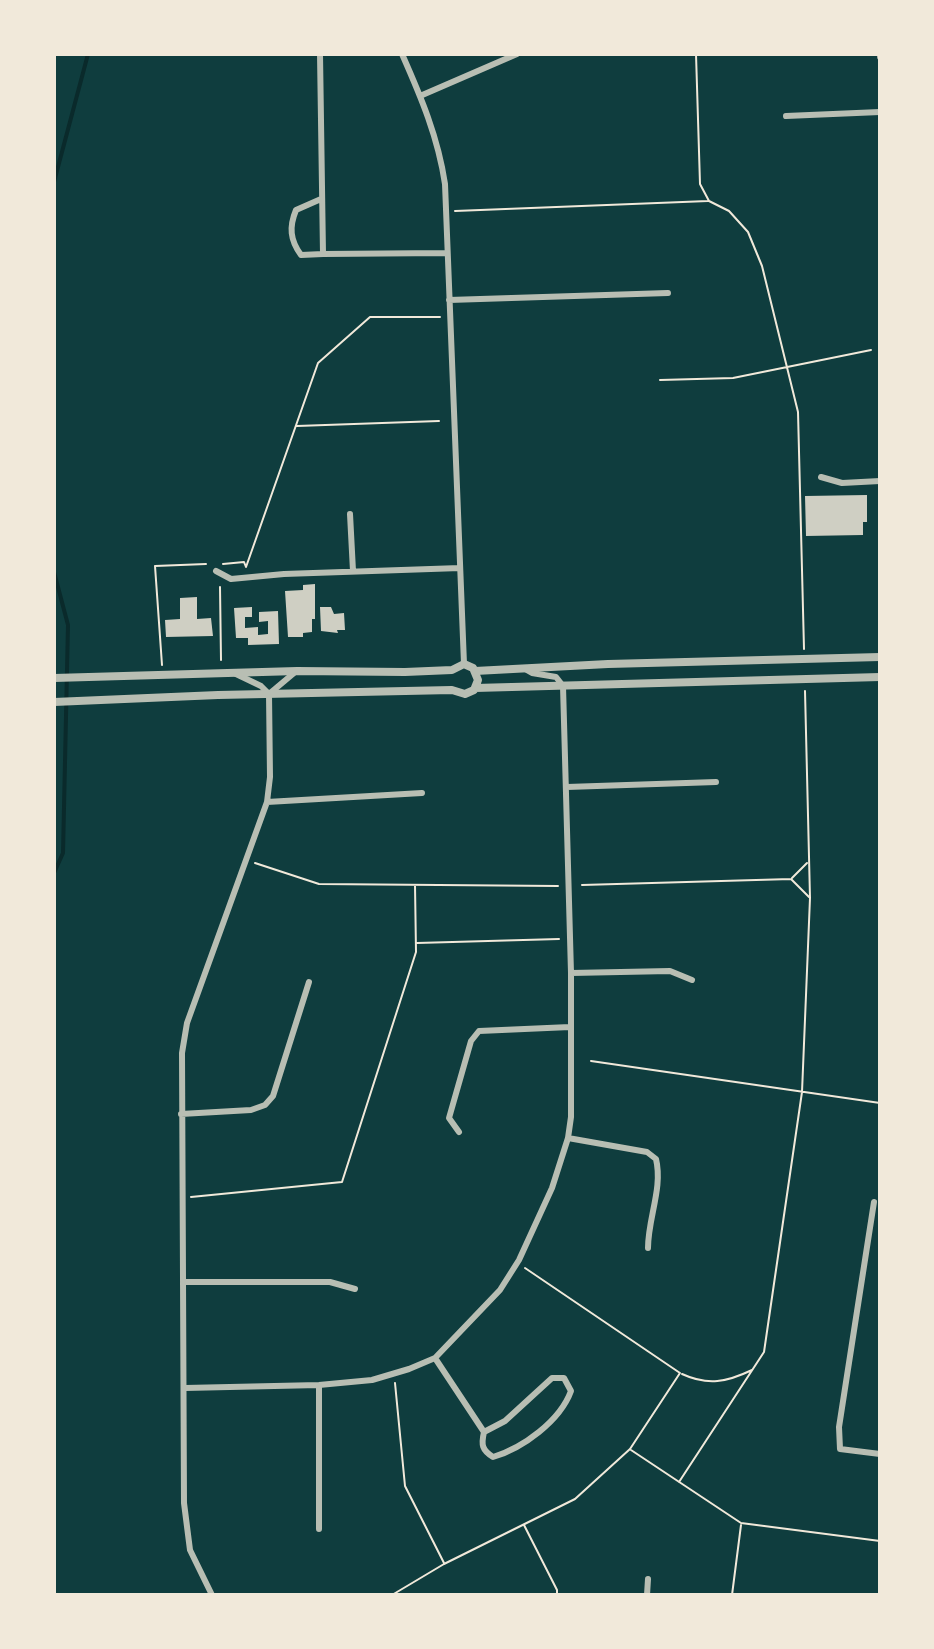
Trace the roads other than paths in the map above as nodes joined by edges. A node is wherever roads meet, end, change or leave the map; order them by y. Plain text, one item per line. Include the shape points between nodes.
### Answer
1 (320, 54) edge
2 (402, 54) edge
3 (517, 54) edge
4 (420, 96) junction
5 (880, 112) edge
6 (786, 116) dead end
7 (321, 199) junction
8 (446, 253) junction
9 (323, 254) junction
10 (668, 293) dead end
11 (449, 300) junction
12 (821, 477) dead end
13 (880, 481) edge
14 (350, 514) dead end
15 (460, 568) junction
16 (218, 569) road end
17 (353, 571) junction
18 (880, 657) edge
19 (464, 664) junction
20 (525, 669) junction
21 (452, 670) junction
22 (297, 671) junction
23 (475, 671) junction
24 (236, 674) junction
25 (880, 677) edge
26 (54, 678) edge
27 (563, 686) junction
28 (475, 688) junction
29 (452, 690) junction
30 (269, 694) junction
31 (54, 702) edge
32 (716, 782) dead end
33 (567, 787) junction
34 (422, 793) dead end
35 (267, 802) junction
36 (571, 973) junction
37 (692, 980) dead end
38 (309, 982) dead end
39 (570, 1027) junction
40 (181, 1114) junction
41 (459, 1132) dead end
42 (568, 1138) junction
43 (874, 1202) dead end
44 (648, 1248) dead end
45 (184, 1282) junction
46 (355, 1289) dead end
47 (435, 1358) junction
48 (319, 1385) junction
49 (185, 1388) junction
50 (484, 1432) junction
51 (880, 1454) edge
52 (319, 1529) dead end
53 (648, 1579) dead end
54 (212, 1595) edge
55 (647, 1595) edge

1 - 7 street
2 - 4 street
3 - 4 street
4 - 8 street via 440,151
5 - 6 street
7 - 9 street
7 - 9 street via 296,210 292,244 301,255
8 - 9 street
8 - 11 street
10 - 11 street
11 - 15 street
12 - 13 street via 842,483
14 - 17 street
15 - 17 street
15 - 19 street
16 - 17 street via 231,579
18 - 20 street
19 - 21 street
19 - 23 street
20 - 23 street
20 - 27 street via 556,677
21 - 22 street
21 - 29 street
22 - 24 street
22 - 30 street
23 - 28 street
24 - 26 street
24 - 30 street
25 - 27 street
27 - 28 street
27 - 33 street
28 - 29 street via 465,694
29 - 30 street
30 - 31 street
30 - 35 street
32 - 33 street
33 - 36 street
34 - 35 street
35 - 40 street via 187,1023
36 - 37 street via 670,971
36 - 39 street
38 - 40 street via 273,1096 265,1105
39 - 41 street via 479,1031 471,1041 449,1118
39 - 42 street
40 - 45 street
42 - 44 street via 647,1152 656,1159
42 - 47 street via 552,1188 517,1263 500,1290
43 - 51 street via 839,1427 840,1449
45 - 46 street via 330,1282
45 - 49 street
47 - 48 street via 372,1380
47 - 50 street
48 - 49 street
48 - 52 street
49 - 54 street via 184,1503 190,1550
50 - 50 street via 505,1421 552,1378 564,1378 571,1391 565,1406 507,1453 493,1457 484,1451
53 - 55 street

